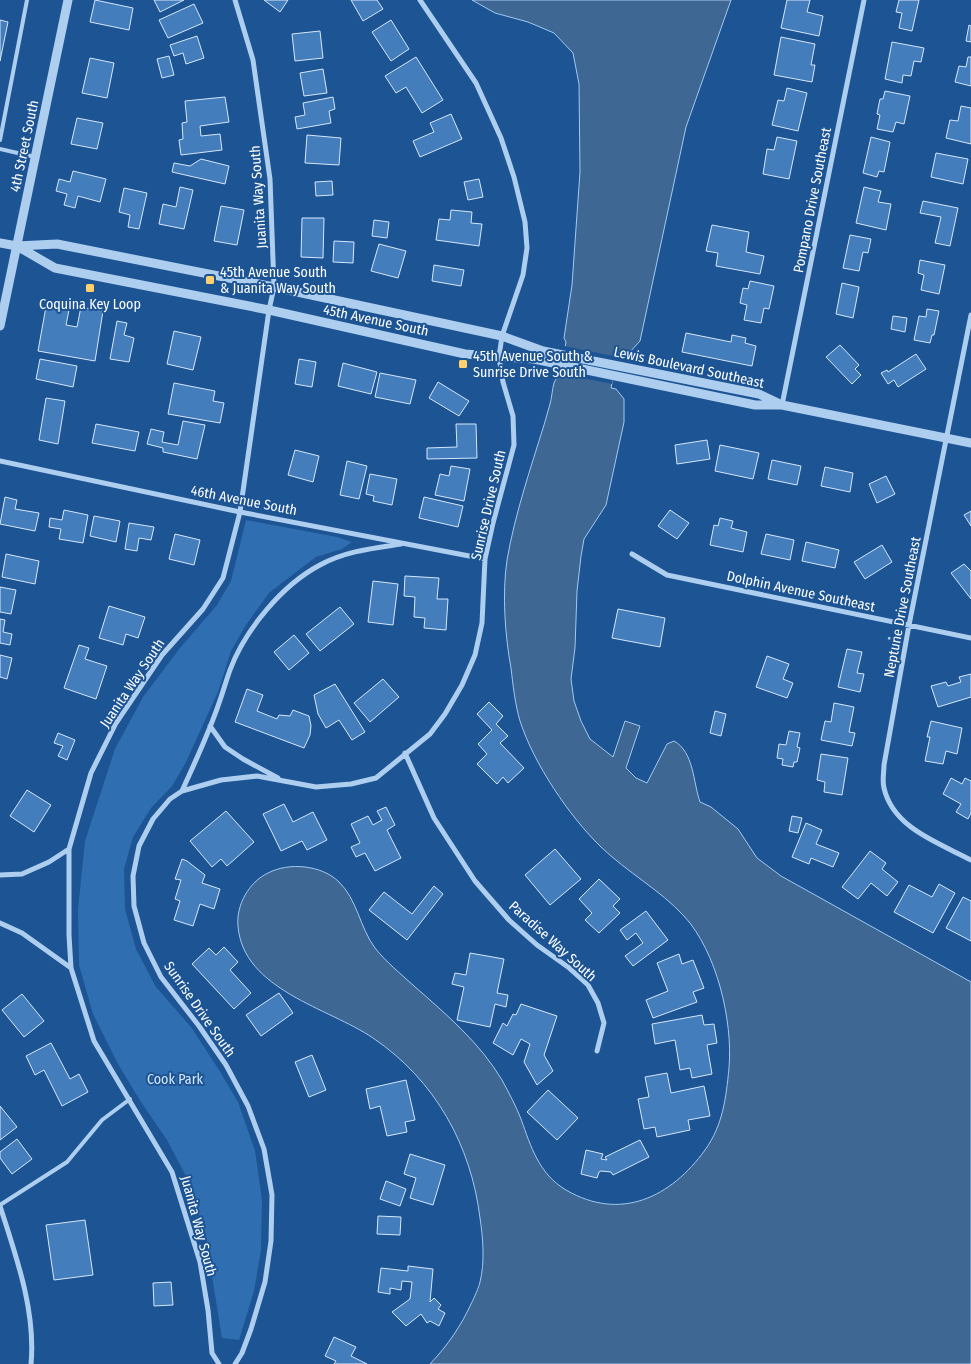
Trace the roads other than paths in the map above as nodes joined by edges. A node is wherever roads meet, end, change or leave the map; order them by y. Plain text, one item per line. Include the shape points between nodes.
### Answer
1 (27, 0) edge
2 (68, 0) edge
3 (235, 0) edge
4 (420, 0) edge
5 (864, 0) edge
6 (0, 140) edge
7 (0, 149) edge
8 (36, 157) junction
9 (0, 243) edge
10 (17, 246) junction
11 (274, 287) junction
12 (269, 310) junction
13 (971, 315) edge
14 (0, 319) edge
15 (502, 336) junction
16 (499, 357) junction
17 (782, 405) junction
18 (946, 437) junction
19 (971, 443) edge
20 (0, 461) edge
21 (240, 512) junction
22 (407, 543) junction
23 (632, 554) dead end
24 (485, 559) junction
25 (909, 625) junction
26 (971, 638) edge
27 (210, 726) junction
28 (405, 753) junction
29 (282, 781) junction
30 (182, 791) junction
31 (69, 848) junction
32 (971, 860) edge
33 (0, 875) edge
34 (0, 923) edge
35 (71, 968) junction
36 (597, 1050) dead end
37 (130, 1100) junction
38 (0, 1205) edge
39 (31, 1364) edge
40 (219, 1364) edge
41 (235, 1364) edge

1 - 6 lane
2 - 8 street, 4th Street South
3 - 11 street, Juanita Way South via 253,60 262,116 270,179
4 - 15 street, Sunrise Drive South via 476,83 501,138 525,222 528,248 523,275
5 - 17 street, Pompano Drive Southeast
7 - 8 lane
8 - 10 street, 4th Street South
9 - 10 street, 45th Avenue South
10 - 11 street, 45th Avenue South via 57,244
10 - 12 street, 45th Avenue South via 54,268
10 - 14 street, 4th Street South
11 - 12 street, Juanita Way South
11 - 15 street, 45th Avenue South
12 - 16 street, 45th Avenue South via 465,354
12 - 21 street, Juanita Way South
13 - 18 street, Neptune Drive Southeast
15 - 16 street, Sunrise Drive South
15 - 17 street, Lewis Boulevard Southeast via 543,351 759,394
16 - 17 street, Lewis Boulevard Southeast via 534,359 755,405
16 - 24 street, Sunrise Drive South via 512,416 514,445
17 - 18 street, Lewis Boulevard Southeast
18 - 19 street, Lewis Boulevard Southeast
18 - 25 street, Neptune Drive Southeast
20 - 21 street, 46th Avenue South
21 - 22 street, 46th Avenue South
21 - 31 street, Juanita Way South via 223,578 203,609 162,655 116,723 91,772
22 - 24 street, 46th Avenue South
22 - 27 street via 357,551 321,564 288,587 244,641 230,669
23 - 25 street, Dolphin Avenue Southeast via 667,575
24 - 28 street, Sunrise Drive South via 482,623 472,662 462,685 430,734
25 - 26 street, Dolphin Avenue Southeast
25 - 32 street, Neptune Drive Southeast via 884,765 884,788 894,810 913,829
27 - 29 street via 225,747
27 - 30 street
28 - 29 street, Sunrise Drive South via 376,778 351,784 316,787
28 - 36 street, Paradise Way South via 434,818 475,880 509,920 588,985 604,1024
29 - 30 street, Sunrise Drive South via 257,776 221,780
30 - 41 street, Sunrise Drive South via 152,819 139,846 133,876 134,906 144,943 161,977 226,1065 248,1106 264,1149 272,1195 272,1241 265,1282 242,1353
31 - 33 street via 22,874
31 - 35 street, Juanita Way South
34 - 35 street via 22,933
35 - 37 street, Juanita Way South via 94,1042
37 - 38 lane via 102,1120 67,1162
37 - 40 street, Juanita Way South via 172,1172 200,1262 212,1353
38 - 39 street via 21,1274 33,1343

